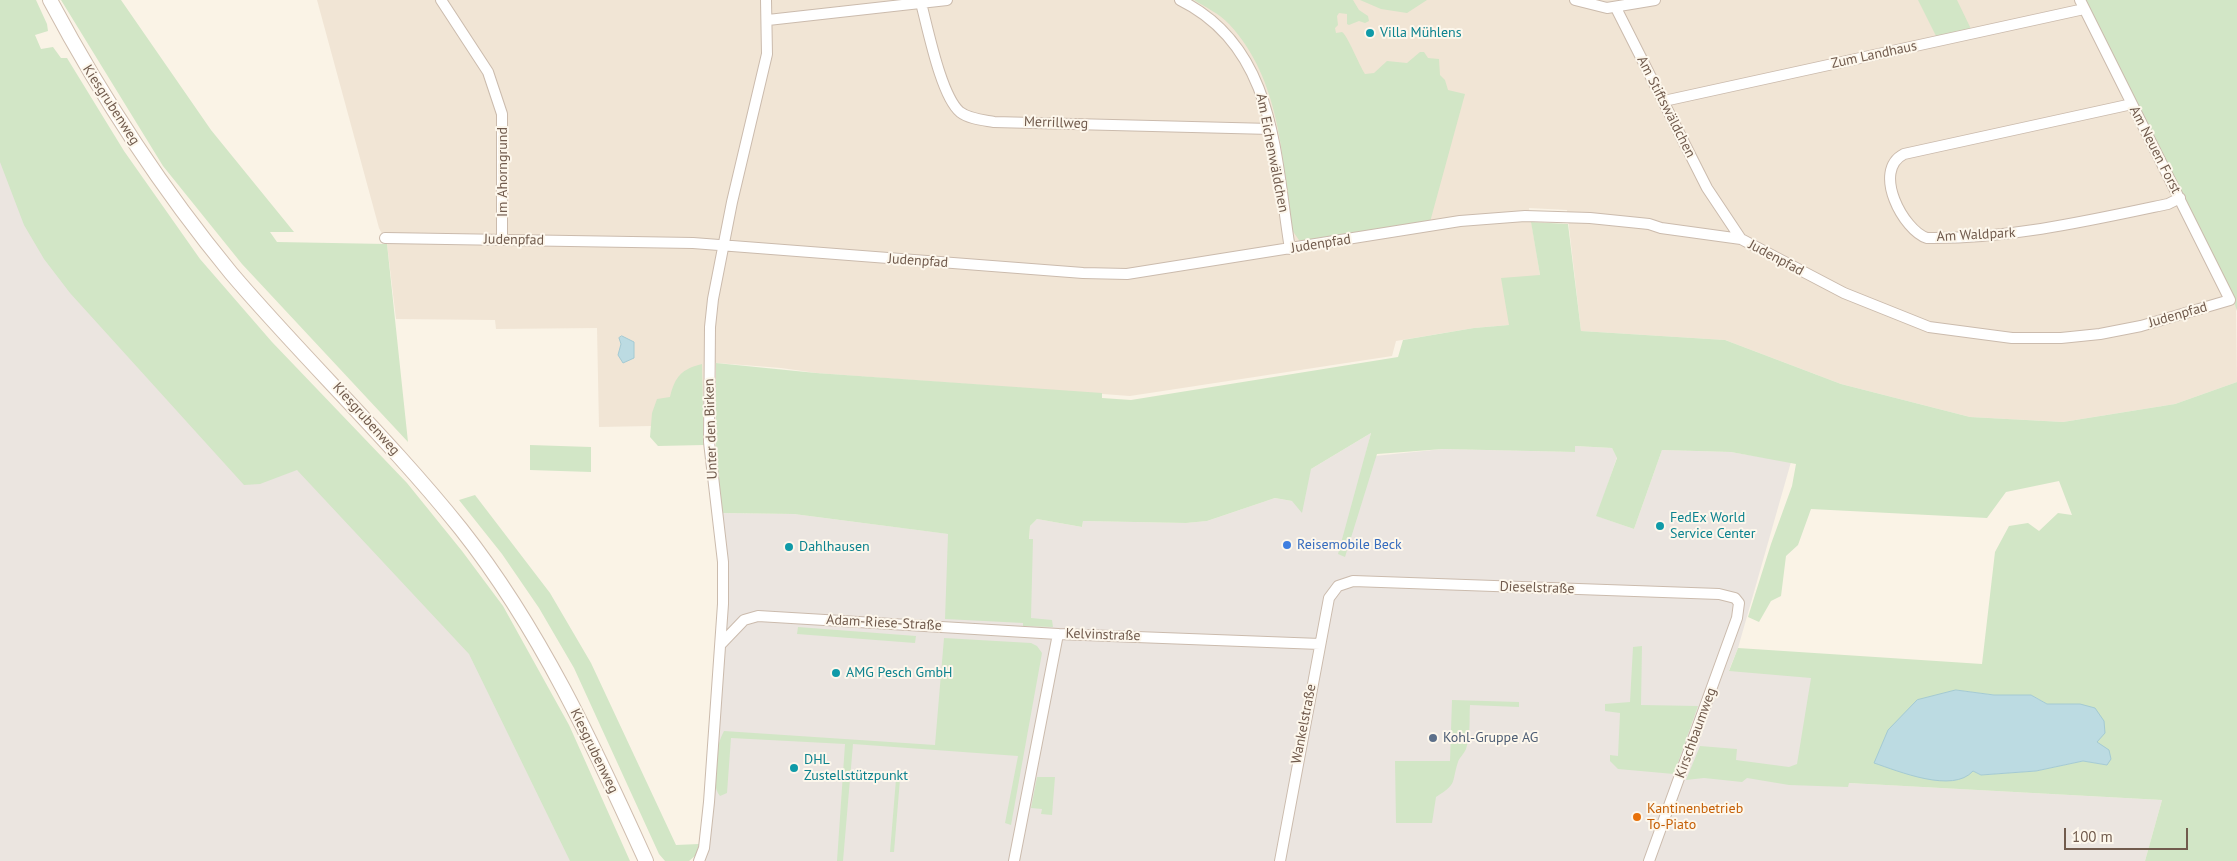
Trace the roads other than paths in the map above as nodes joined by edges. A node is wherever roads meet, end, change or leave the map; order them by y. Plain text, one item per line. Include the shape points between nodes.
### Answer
1 (50, 0) edge
2 (441, 0) edge
3 (766, 0) edge
4 (947, 0) edge
5 (1180, 0) edge
6 (1575, 0) edge
7 (1655, 0) edge
8 (921, 3) junction
9 (2082, 5) edge
10 (1616, 8) junction
11 (768, 20) junction
12 (1664, 101) junction
13 (2132, 104) junction
14 (1271, 129) junction
15 (2180, 198) junction
16 (385, 238) dead end
17 (1741, 239) junction
18 (502, 240) junction
19 (724, 246) junction
20 (1290, 249) junction
21 (2230, 300) joint
22 (1334, 588) joint
23 (1739, 603) joint
24 (1058, 634) junction
25 (721, 644) junction
26 (1320, 644) junction
27 (646, 861) edge
28 (699, 861) edge
29 (1014, 861) edge
30 (1280, 861) edge
31 (1649, 861) edge

1 - 27 main road, Kiesgrubenweg via 78,53 154,170 231,272 402,458 462,531 511,599 558,678
2 - 18 street, Im Ahorngrund via 488,72 502,114
3 - 11 street, Unter den Birken
4 - 8 street
5 - 14 street, Am Eichenwäldchen via 1210,18 1247,60 1257,79
6 - 10 street
7 - 10 street
8 - 11 street
8 - 14 street, Merrillweg via 944,86 961,113 975,119
9 - 12 street, Zum Landhaus
9 - 13 street, Am Neuen Forst
10 - 12 street, Am Stiftswäldchen
11 - 19 street, Unter den Birken via 764,74
12 - 17 street, Am Stiftswäldchen via 1707,188
13 - 15 street, Am Neuen Forst
13 - 15 street, Am Waldpark via 1904,154 1897,158 1889,171 1892,193 1911,228 1927,238 2016,234 2168,204
14 - 20 street, Am Eichenwäldchen
15 - 21 street, Am Neuen Forst
16 - 18 street, Judenpfad
17 - 20 street, Judenpfad via 1605,218 1525,216 1460,221
17 - 21 street, Judenpfad via 1844,293 1929,326 2012,338 2100,334 2142,326
18 - 19 street, Judenpfad
19 - 20 street, Judenpfad via 1127,274
19 - 25 street, Unter den Birken via 712,308 709,400 709,450 723,562
22 - 23 street, Dieselstraße via 1353,581 1719,594 1735,598
22 - 26 street, Wankelstraße
23 - 31 street, Kirschbaumweg via 1738,618
24 - 25 street, Adam-Riese-Straße via 758,616 744,620
24 - 26 street, Kelvinstraße
24 - 29 street, Kelvinstraße
25 - 28 street, Unter den Birken via 709,802 704,848
26 - 30 street, Wankelstraße

